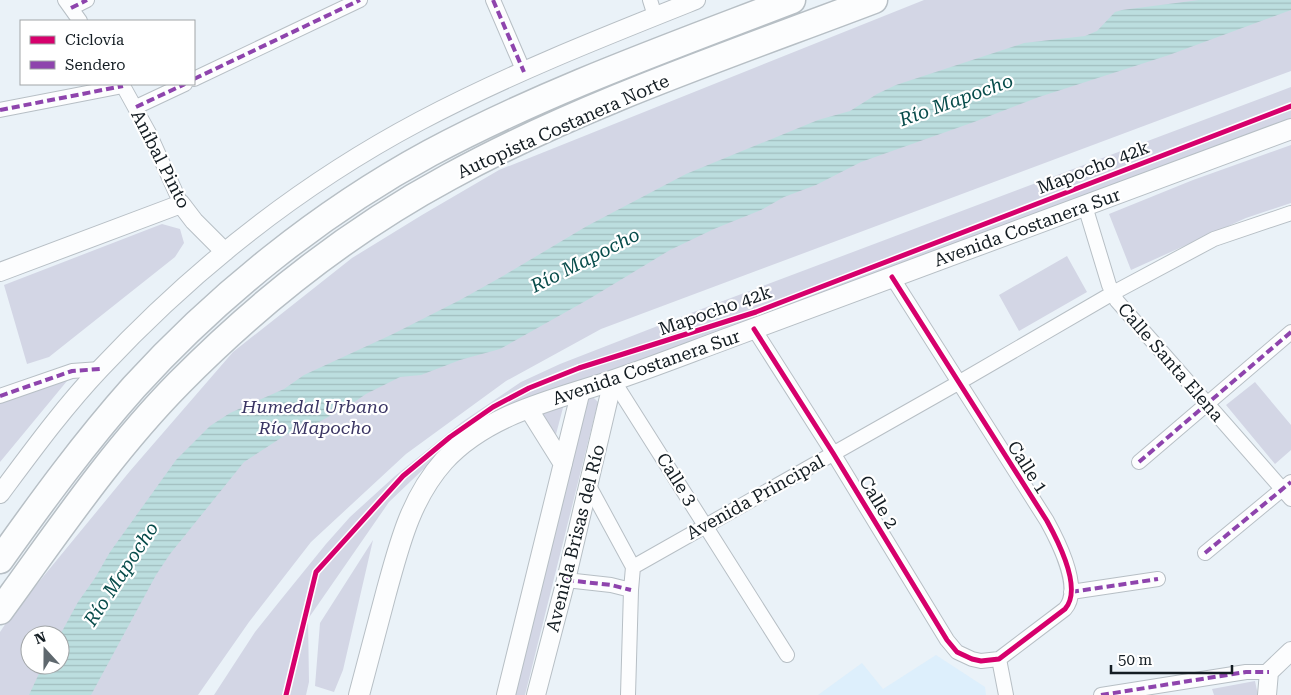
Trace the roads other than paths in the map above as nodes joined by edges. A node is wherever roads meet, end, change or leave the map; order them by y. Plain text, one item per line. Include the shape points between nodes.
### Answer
1 (87, 0) edge
2 (360, 0) edge
3 (493, 0) edge
4 (696, 0) edge
5 (792, 0) edge
6 (874, 0) edge
7 (68, 4) edge
8 (653, 8) edge
9 (79, 20) edge
10 (524, 72) junction
11 (195, 80) edge
12 (123, 85) edge
13 (183, 85) edge
14 (136, 107) junction
15 (0, 110) edge
16 (1291, 129) edge
17 (181, 204) junction
18 (1084, 206) junction
19 (1291, 214) edge
20 (224, 252) junction
21 (0, 272) edge
22 (892, 278) junction
23 (1112, 293) junction
24 (754, 329) junction
25 (1291, 332) edge
26 (100, 369) junction
27 (613, 380) junction
28 (958, 383) junction
29 (581, 390) junction
30 (0, 396) edge
31 (1206, 404) junction
32 (528, 408) junction
33 (834, 453) junction
34 (1139, 462) dead end
35 (563, 464) junction
36 (588, 484) junction
37 (1288, 490) edge
38 (0, 494) edge
39 (706, 525) junction
40 (1205, 553) dead end
41 (0, 560) edge
42 (633, 567) junction
43 (1158, 578) dead end
44 (566, 580) junction
45 (631, 590) junction
46 (1071, 592) junction
47 (0, 611) edge
48 (1291, 651) edge
49 (788, 655) dead end
50 (999, 659) junction
51 (1269, 672) junction
52 (358, 695) edge
53 (506, 695) edge
54 (536, 695) edge
55 (628, 695) edge
56 (1006, 695) edge
57 (1101, 695) edge
58 (1267, 695) edge

1 - 7 street
2 - 11 street
3 - 10 street
4 - 8 street
5 - 41 highway, Autopista Costanera Norte via 599,74 474,130 420,159 317,225 226,298 150,370 80,452
6 - 47 highway, Autopista Costanera Norte via 654,84 531,136 432,186 346,241 242,322 166,396 112,459
7 - 9 street
8 - 10 street
10 - 20 street via 419,122 357,158 293,200
12 - 14 street, Aníbal Pinto
12 - 15 street
13 - 14 street
14 - 17 street, Aníbal Pinto
16 - 18 main road, Avenida Costanera Sur
17 - 20 street, Aníbal Pinto
17 - 21 street
18 - 22 main road, Avenida Costanera Sur
18 - 23 street, Calle Santa Elena
19 - 23 street, Avenida Principal via 1214,239
20 - 26 street via 168,301
22 - 24 main road, Avenida Costanera Sur
22 - 28 street, Calle 1
23 - 28 street, Avenida Principal
23 - 31 street, Calle Santa Elena
24 - 27 main road, Avenida Costanera Sur
24 - 33 street, Calle 2
25 - 31 street
26 - 30 street via 66,373
26 - 38 street
27 - 29 main road, Avenida Costanera Sur
27 - 36 street, Avenida Brisas del Río
27 - 39 street, Calle 3
28 - 33 street, Avenida Principal
28 - 46 street, Calle 1 via 1056,536 1066,563
29 - 32 main road, Avenida Costanera Sur
29 - 35 street, Avenida Brisas del Río
31 - 34 street
31 - 37 street, Calle Santa Elena
32 - 35 street, Avenida Brisas del Río
32 - 52 main road, Avenida Costanera Sur via 500,420 470,439 445,460 422,491 402,536
33 - 39 street, Avenida Principal
33 - 50 street, Calle 2 via 952,646 972,659
35 - 53 street, Avenida Brisas del Río
36 - 42 street
36 - 44 street, Avenida Brisas del Río
37 - 40 street
39 - 42 street, Avenida Principal
39 - 49 street, Calle 3
42 - 45 street
43 - 46 street
44 - 45 street
44 - 54 street, Avenida Brisas del Río
45 - 55 street
46 - 50 street via 1069,605 1062,613
48 - 51 street
50 - 56 street
51 - 57 street via 1246,672
51 - 58 street

